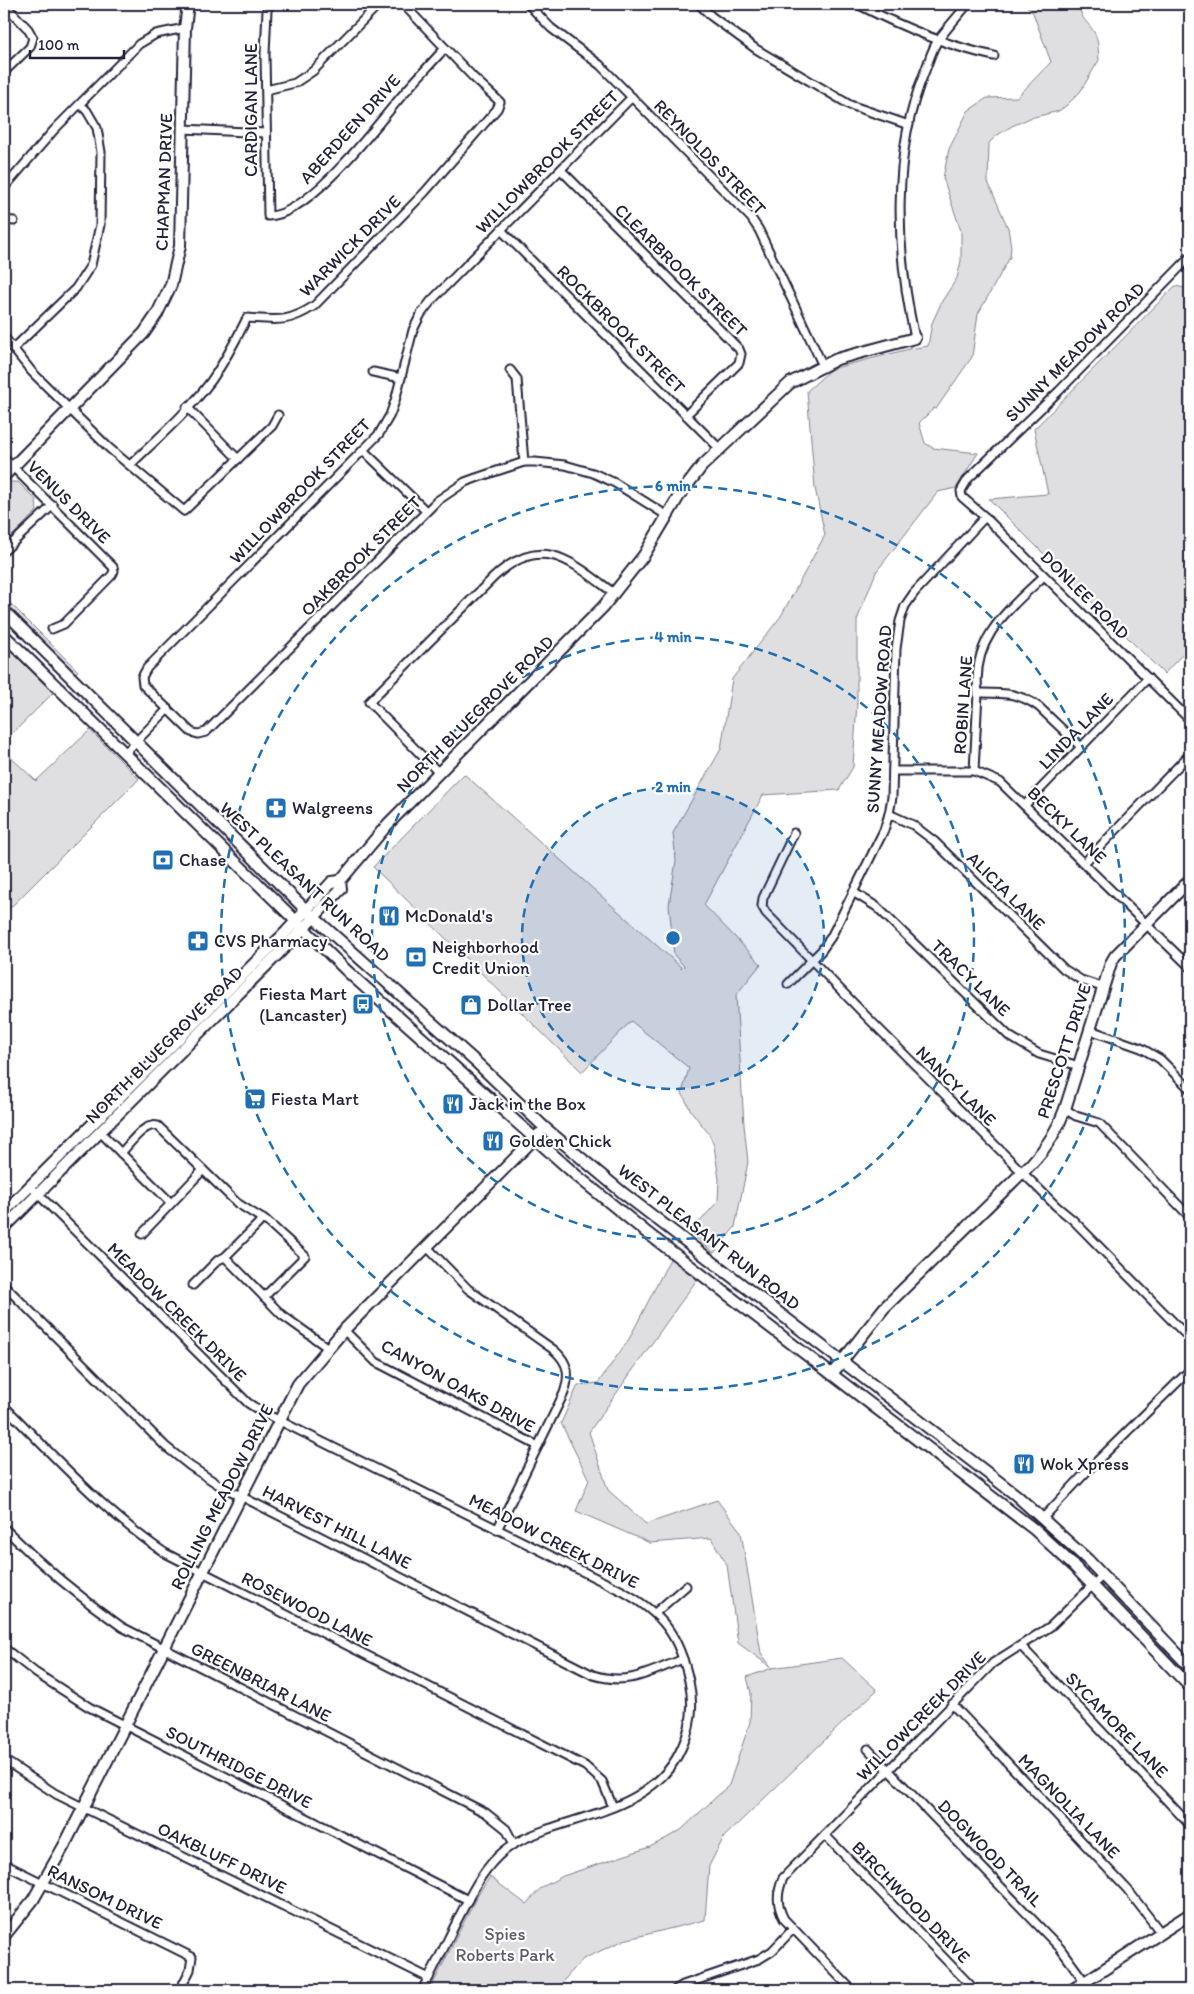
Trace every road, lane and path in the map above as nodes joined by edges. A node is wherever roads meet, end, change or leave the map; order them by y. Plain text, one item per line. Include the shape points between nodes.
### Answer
1 (4, 4) edge
2 (188, 4) edge
3 (270, 4) edge
4 (379, 4) edge
5 (403, 4) edge
6 (528, 4) edge
7 (699, 4) edge
8 (857, 4) edge
9 (968, 4) edge
10 (185, 28) junction
11 (938, 40) junction
12 (445, 48) junction
13 (994, 56) dead end
14 (4, 72) edge
15 (266, 90) junction
16 (632, 97) junction
17 (80, 104) junction
18 (908, 125) junction
19 (183, 129) junction
20 (266, 133) junction
21 (560, 170) junction
22 (4, 188) edge
23 (268, 216) joint
24 (4, 220) edge
25 (14, 221) dead end
26 (501, 230) junction
27 (1190, 257) edge
28 (4, 337) edge
29 (915, 338) joint
30 (13, 349) junction
31 (823, 366) junction
32 (510, 370) dead end
33 (373, 372) dead end
34 (402, 378) junction
35 (187, 407) junction
36 (70, 408) junction
37 (278, 415) dead end
38 (686, 415) junction
39 (720, 449) junction
40 (363, 450) junction
41 (4, 458) edge
42 (238, 459) junction
43 (524, 462) junction
44 (130, 465) junction
45 (12, 467) junction
46 (4, 476) edge
47 (961, 491) joint
48 (53, 505) junction
49 (426, 511) junction
50 (666, 515) junction
51 (985, 517) junction
52 (4, 551) edge
53 (1044, 576) junction
54 (615, 594) junction
55 (4, 611) edge
56 (52, 629) dead end
57 (4, 634) edge
58 (1148, 678) junction
59 (75, 681) junction
60 (63, 693) junction
61 (978, 693) junction
62 (168, 709) junction
63 (1190, 720) edge
64 (137, 741) junction
65 (1081, 747) junction
66 (125, 753) junction
67 (1190, 754) edge
68 (894, 771) junction
69 (974, 771) junction
70 (439, 773) junction
71 (1025, 805) junction
72 (890, 814) junction
73 (225, 830) junction
74 (794, 834) dead end
75 (213, 841) junction
76 (1084, 863) junction
77 (1190, 880) edge
78 (853, 892) junction
79 (310, 914) junction
80 (1146, 924) junction
81 (299, 925) junction
82 (812, 960) junction
83 (1190, 967) edge
84 (788, 984) dead end
85 (1102, 987) junction
86 (229, 988) junction
87 (237, 996) junction
88 (404, 997) junction
89 (207, 1010) junction
90 (392, 1012) junction
91 (216, 1017) junction
92 (1090, 1030) junction
93 (1078, 1066) junction
94 (1190, 1089) edge
95 (1065, 1108) junction
96 (544, 1127) junction
97 (100, 1132) junction
98 (535, 1139) junction
99 (121, 1152) junction
100 (203, 1170) junction
101 (1022, 1173) junction
102 (30, 1186) junction
103 (38, 1194) junction
104 (170, 1202) junction
105 (4, 1212) edge
106 (1190, 1217) edge
107 (263, 1219) junction
108 (4, 1228) edge
109 (142, 1234) dead end
110 (427, 1247) junction
111 (225, 1257) junction
112 (4, 1285) edge
113 (193, 1285) dead end
114 (748, 1288) junction
115 (264, 1297) junction
116 (738, 1301) junction
117 (344, 1330) junction
118 (1190, 1339) edge
119 (328, 1348) junction
120 (842, 1361) junction
121 (1190, 1370) edge
122 (832, 1374) junction
123 (4, 1406) edge
124 (280, 1420) junction
125 (947, 1441) junction
126 (538, 1446) junction
127 (938, 1454) junction
128 (241, 1496) junction
129 (1043, 1518) junction
130 (4, 1528) edge
131 (497, 1530) junction
132 (1035, 1530) junction
133 (203, 1573) junction
134 (1102, 1576) junction
135 (1092, 1585) junction
136 (686, 1586) dead end
137 (655, 1613) junction
138 (1021, 1646) junction
139 (4, 1648) edge
140 (164, 1649) junction
141 (683, 1659) junction
142 (1190, 1667) edge
143 (1190, 1687) edge
144 (952, 1704) junction
145 (124, 1726) junction
146 (868, 1749) dead end
147 (4, 1760) edge
148 (888, 1769) junction
149 (84, 1807) junction
150 (613, 1807) junction
151 (1190, 1825) edge
152 (825, 1834) junction
153 (514, 1844) junction
154 (4, 1864) edge
155 (43, 1884) junction
156 (468, 1900) junction
157 (1190, 1914) edge
158 (793, 1929) junction
159 (1161, 1933) junction
160 (4, 1936) edge
161 (429, 1978) junction
162 (1085, 1982) junction
163 (180, 1990) edge
164 (422, 1990) edge
165 (675, 1990) edge
166 (852, 1990) edge
167 (975, 1990) edge
168 (1072, 1990) edge

1 - 14 street via 33,38 30,47
2 - 10 main road, CHAPMAN DRIVE
3 - 15 street, CARDIGAN LANE via 265,43
4 - 15 street via 313,71 296,83
5 - 12 street
6 - 16 street, REYNOLDS STREET via 551,28 600,65
7 - 18 street via 756,49 850,105
8 - 11 street
9 - 11 street
10 - 17 street via 164,31 145,40
10 - 19 main road, CHAPMAN DRIVE
11 - 13 street
11 - 18 street
12 - 23 street, ABERDEEN DRIVE via 318,190 291,209
12 - 35 street, WARWICK DRIVE via 500,102 497,109 438,178 314,306 285,320 247,318 218,370
15 - 20 street, CARDIGAN LANE
16 - 21 street, WILLOWBROOK STREET
16 - 31 street, REYNOLDS STREET via 751,218
17 - 22 street
17 - 30 street via 94,122 100,141 100,225 91,265 76,288
18 - 29 street via 900,188 904,277
19 - 20 street
19 - 36 main road, CHAPMAN DRIVE via 180,246 171,285 144,333
20 - 23 street, CARDIGAN LANE
21 - 26 street, WILLOWBROOK STREET
21 - 38 street, CLEARBROOK STREET via 742,354 739,363
24 - 25 street
26 - 34 street, WILLOWBROOK STREET via 421,314 410,338
26 - 38 street, ROCKBROOK STREET
27 - 47 street, SUNNY MEADOW ROAD via 1059,392 968,479
28 - 30 street
29 - 31 main road via 837,359
30 - 36 street
31 - 39 main road, NORTH BLUEGROVE ROAD via 790,383
32 - 43 street via 517,379
33 - 34 street
34 - 40 street, WILLOWBROOK STREET via 387,422
35 - 42 street
35 - 44 street, WARWICK DRIVE
36 - 44 street
36 - 45 main road, CHAPMAN DRIVE
37 - 42 street via 272,426
38 - 39 street, ROCKBROOK STREET
39 - 50 main road, NORTH BLUEGROVE ROAD via 697,473
40 - 49 street
40 - 62 street, WILLOWBROOK STREET via 148,668 142,676 143,684
41 - 45 street, VENUS DRIVE
42 - 44 street via 184,511
43 - 49 street, OAKBROOK STREET via 465,482
43 - 50 street, OAKBROOK STREET via 551,463 593,473
45 - 46 main road, CHAPMAN DRIVE
45 - 48 street, VENUS DRIVE
47 - 51 street, DONLEE ROAD via 962,497
48 - 52 street
48 - 56 street, VENUS DRIVE via 114,571 64,624
49 - 62 street, OAKBROOK STREET via 212,728 195,734
50 - 54 main road, NORTH BLUEGROVE ROAD via 644,555
51 - 53 street, DONLEE ROAD
51 - 68 street, SUNNY MEADOW ROAD via 905,606 896,649
53 - 58 street, DONLEE ROAD
53 - 61 street, ROBIN LANE via 1004,614 988,636 979,660
54 - 70 main road, NORTH BLUEGROVE ROAD
54 - 70 street via 566,559 539,554 519,558 494,577 369,702
55 - 59 main road, WEST PLEASANT RUN ROAD
57 - 60 main road, WEST PLEASANT RUN ROAD
58 - 63 street, DONLEE ROAD
58 - 65 street, LINDA LANE
59 - 60 main road
59 - 64 main road, WEST PLEASANT RUN ROAD
60 - 66 main road, WEST PLEASANT RUN ROAD
61 - 65 street via 1013,693 1032,702
61 - 69 street, ROBIN LANE
62 - 64 street
64 - 66 street
64 - 73 main road, WEST PLEASANT RUN ROAD
65 - 71 street, LINDA LANE
66 - 75 main road, WEST PLEASANT RUN ROAD
67 - 76 street
68 - 69 street, BECKY LANE
68 - 72 street, SUNNY MEADOW ROAD
69 - 71 street, BECKY LANE via 1000,782
70 - 79 main road, NORTH BLUEGROVE ROAD via 388,824 340,881 332,882
71 - 76 street, BECKY LANE
72 - 78 street, SUNNY MEADOW ROAD
72 - 85 street, ALICIA LANE via 927,835 1064,969 1081,980
73 - 75 main road
73 - 79 main road, WEST PLEASANT RUN ROAD
74 - 82 street, NANCY LANE via 762,906
75 - 81 main road, WEST PLEASANT RUN ROAD
76 - 80 street, BECKY LANE
77 - 80 main road, PRESCOTT DRIVE
78 - 82 street, SUNNY MEADOW ROAD via 831,937
78 - 93 street, TRACY LANE via 877,907 1009,1036 1039,1054
79 - 81 main road, NORTH BLUEGROVE ROAD
79 - 88 main road, WEST PLEASANT RUN ROAD
80 - 83 street, BECKY LANE
80 - 85 main road, PRESCOTT DRIVE via 1115,956
81 - 86 main road, NORTH BLUEGROVE ROAD
81 - 87 main road, NORTH BLUEGROVE ROAD
81 - 90 main road, WEST PLEASANT RUN ROAD
82 - 84 street, SUNNY MEADOW ROAD
82 - 101 street, NANCY LANE
85 - 92 main road, PRESCOTT DRIVE
86 - 87 main road
86 - 89 main road, NORTH BLUEGROVE ROAD
87 - 91 main road, NORTH BLUEGROVE ROAD
88 - 90 main road
88 - 96 main road, WEST PLEASANT RUN ROAD
89 - 91 main road
89 - 102 main road, NORTH BLUEGROVE ROAD
90 - 98 main road, WEST PLEASANT RUN ROAD
91 - 97 main road, NORTH BLUEGROVE ROAD
92 - 93 main road, PRESCOTT DRIVE
92 - 94 street via 1141,1048 1160,1059
93 - 95 main road, PRESCOTT DRIVE
95 - 101 main road, PRESCOTT DRIVE via 1046,1147
95 - 106 street via 1076,1116 1099,1123
96 - 98 main road, ROLLING MEADOW DRIVE
96 - 114 main road, WEST PLEASANT RUN ROAD via 623,1193
97 - 99 street
97 - 103 main road, NORTH BLUEGROVE ROAD
98 - 110 main road, ROLLING MEADOW DRIVE
98 - 116 main road, WEST PLEASANT RUN ROAD via 604,1199
99 - 100 street via 146,1128 154,1125
99 - 104 street
100 - 104 street
100 - 107 street via 237,1203
101 - 118 street, NANCY LANE
101 - 120 main road, PRESCOTT DRIVE via 884,1308
102 - 103 street, MEADOW CREEK DRIVE
102 - 105 main road, NORTH BLUEGROVE ROAD
103 - 108 main road, NORTH BLUEGROVE ROAD
103 - 124 street, MEADOW CREEK DRIVE via 248,1403
104 - 109 street
107 - 111 street
107 - 115 street via 305,1256
110 - 117 main road, ROLLING MEADOW DRIVE
110 - 126 street via 468,1289 562,1357 568,1380
111 - 113 street
111 - 115 street
112 - 128 street, HARVEST HILL LANE via 164,1446 204,1476
114 - 116 main road
114 - 120 main road, WEST PLEASANT RUN ROAD
115 - 119 street via 282,1315
116 - 122 main road, WEST PLEASANT RUN ROAD
117 - 119 main road, ROLLING MEADOW DRIVE
117 - 126 street, CANYON OAKS DRIVE via 376,1362
119 - 124 main road, ROLLING MEADOW DRIVE via 298,1384
120 - 122 main road, PRESCOTT DRIVE
120 - 125 main road, WEST PLEASANT RUN ROAD
121 - 129 street
122 - 127 main road, WEST PLEASANT RUN ROAD
123 - 133 street, ROSEWOOD LANE via 118,1518 165,1553
124 - 128 main road, ROLLING MEADOW DRIVE
124 - 131 street, MEADOW CREEK DRIVE
125 - 127 main road
125 - 129 main road, WEST PLEASANT RUN ROAD
126 - 131 street
127 - 132 main road, WEST PLEASANT RUN ROAD
128 - 133 main road, ROLLING MEADOW DRIVE
128 - 141 street, HARVEST HILL LANE via 594,1675 621,1680
129 - 132 main road
129 - 134 main road, WEST PLEASANT RUN ROAD
130 - 140 street, GREENBRIAR LANE via 50,1573 88,1604
131 - 137 street, MEADOW CREEK DRIVE via 622,1590
132 - 135 main road, WEST PLEASANT RUN ROAD
133 - 140 main road, ROLLING MEADOW DRIVE
133 - 150 street, ROSEWOOD LANE via 585,1766 602,1781
134 - 135 street, WILLOWCREEK DRIVE
134 - 142 main road, WEST PLEASANT RUN ROAD
135 - 138 street, WILLOWCREEK DRIVE via 1051,1626
135 - 143 main road, WEST PLEASANT RUN ROAD
136 - 137 street
137 - 141 street, MEADOW CREEK DRIVE via 666,1624
138 - 144 street, WILLOWCREEK DRIVE via 993,1663
138 - 151 street, SYCAMORE LANE
139 - 145 street, SOUTHRIDGE DRIVE via 54,1685
140 - 145 main road, ROLLING MEADOW DRIVE
140 - 153 street, GREENBRIAR LANE via 486,1813 506,1829
141 - 150 street, MEADOW CREEK DRIVE via 693,1701 688,1733 680,1752 655,1785
144 - 148 street, WILLOWCREEK DRIVE
144 - 159 street, MAGNOLIA LANE via 1127,1889
145 - 149 main road, ROLLING MEADOW DRIVE
145 - 156 street, SOUTHRIDGE DRIVE
146 - 148 street, DOGWOOD TRAIL
147 - 149 street, OAKBLUFF DRIVE via 56,1794
148 - 152 street, WILLOWCREEK DRIVE
148 - 162 street, DOGWOOD TRAIL via 1060,1948
149 - 155 main road, ROLLING MEADOW DRIVE
149 - 161 street, OAKBLUFF DRIVE
150 - 153 street, MEADOW CREEK DRIVE
152 - 158 street, WILLOWCREEK DRIVE via 783,1878 777,1898 778,1908
152 - 167 street, BIRCHWOOD DRIVE
153 - 156 street, MEADOW CREEK DRIVE via 489,1866
154 - 155 street, RANSOM DRIVE
155 - 160 main road, ROLLING MEADOW DRIVE
155 - 163 street, RANSOM DRIVE via 192,1957 190,1970
156 - 161 street, MEADOW CREEK DRIVE
157 - 159 main road
158 - 165 street via 772,1951 759,1959
158 - 166 street
159 - 162 main road
161 - 164 street, MEADOW CREEK DRIVE
162 - 168 main road

